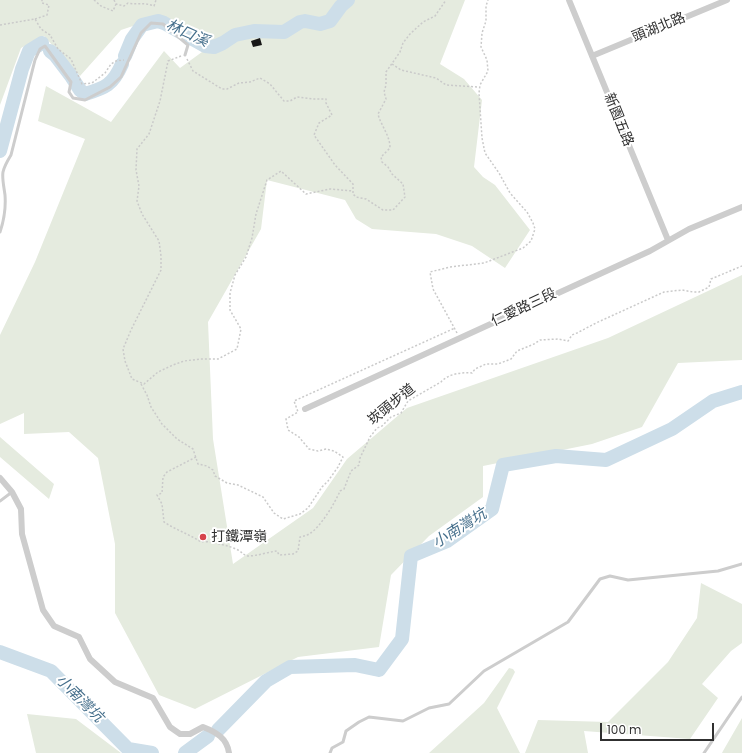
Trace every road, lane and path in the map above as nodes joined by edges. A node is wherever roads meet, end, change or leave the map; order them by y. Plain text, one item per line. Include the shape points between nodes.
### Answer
1 (42, 0) edge
2 (94, 0) edge
3 (114, 0) edge
4 (156, 0) edge
5 (446, 0) edge
6 (488, 0) edge
7 (569, 0) edge
8 (727, 0) edge
9 (116, 4) junction
10 (35, 20) junction
11 (0, 25) edge
12 (185, 54) junction
13 (592, 56) junction
14 (128, 60) junction
15 (392, 64) junction
16 (480, 87) junction
17 (353, 191) junction
18 (742, 207) edge
19 (0, 232) edge
20 (668, 240) junction
21 (742, 266) edge
22 (455, 328) junction
23 (460, 338) junction
24 (140, 382) junction
25 (305, 409) dead end
26 (196, 457) junction
27 (0, 478) edge
28 (12, 492) junction
29 (0, 501) edge
30 (742, 564) edge
31 (742, 697) edge
32 (229, 753) edge
33 (330, 753) edge
34 (704, 753) edge

1 - 10 path via 42,3 49,4 47,15
2 - 9 path via 113,11
3 - 9 path
4 - 9 path via 154,6 148,3 128,3 124,6
5 - 15 path via 435,16 423,22 402,43 400,52
6 - 16 path via 481,48 487,60 488,71
7 - 13 street, 新園五路
8 - 13 street, 頭湖北路
10 - 11 path
10 - 14 path via 41,29 50,35 58,49 71,59 82,84 92,83 116,61
12 - 14 lane via 188,45 163,24 151,23 141,32
12 - 17 path via 193,71 222,89 260,78 270,84 284,101 297,97 326,99 332,115 319,123 314,135 335,165 353,184
12 - 24 path via 168,61 160,100 149,134 137,149 136,170 139,186 136,201 159,241 161,256 161,270 123,349 132,379
13 - 20 street, 新園五路
14 - 19 lane via 120,77 110,87 85,100 73,98 69,92 71,82 45,46 40,48 11,155 2,165 0,176 5,216
15 - 16 path via 401,70 436,78 446,85
15 - 17 path via 386,72 386,99 378,114 390,141 390,148 381,157 382,162 403,184 405,197 393,210 383,210 366,198 356,197
16 - 22 path via 485,153 500,173 510,193 534,222 536,229 531,241 523,248 484,263 430,272 433,288
17 - 24 path via 330,189 306,194 281,171 266,180 246,257 235,276 230,293 230,310 241,329 237,349 218,360 184,361 158,372 144,384
18 - 20 street, 仁愛路三段
20 - 23 street, 仁愛路三段 via 650,251
21 - 26 path, 崁頭步道 via 711,279 709,287 699,292 664,292 572,335 568,341 540,340 517,351 511,359 498,364 486,364 472,373 463,372 444,378 408,401 401,413 391,417 370,437 359,465 351,471 344,489 310,534 300,537 298,551 293,554 279,555 277,551 249,556 226,546 205,540 201,542 164,522 162,504 157,495 162,493 163,477 167,472
22 - 23 path
22 - 26 path via 294,402 298,412 286,419 288,430 299,437 309,449 326,449 343,457 338,468 308,508 300,514 283,519 274,513 263,497 215,476 213,470 198,464
23 - 25 street, 仁愛路三段
24 - 26 path via 162,424 193,449
27 - 28 street
28 - 29 lane
28 - 32 street via 21,509 22,534 44,610 54,626 79,637 90,660 115,682 153,698 170,727 180,734 190,734 203,727 211,730 223,738
30 - 33 lane via 718,571 628,580 610,576 600,579 568,622 484,671 449,704 429,708 403,721 369,717 346,731 343,742 332,748
31 - 34 lane

